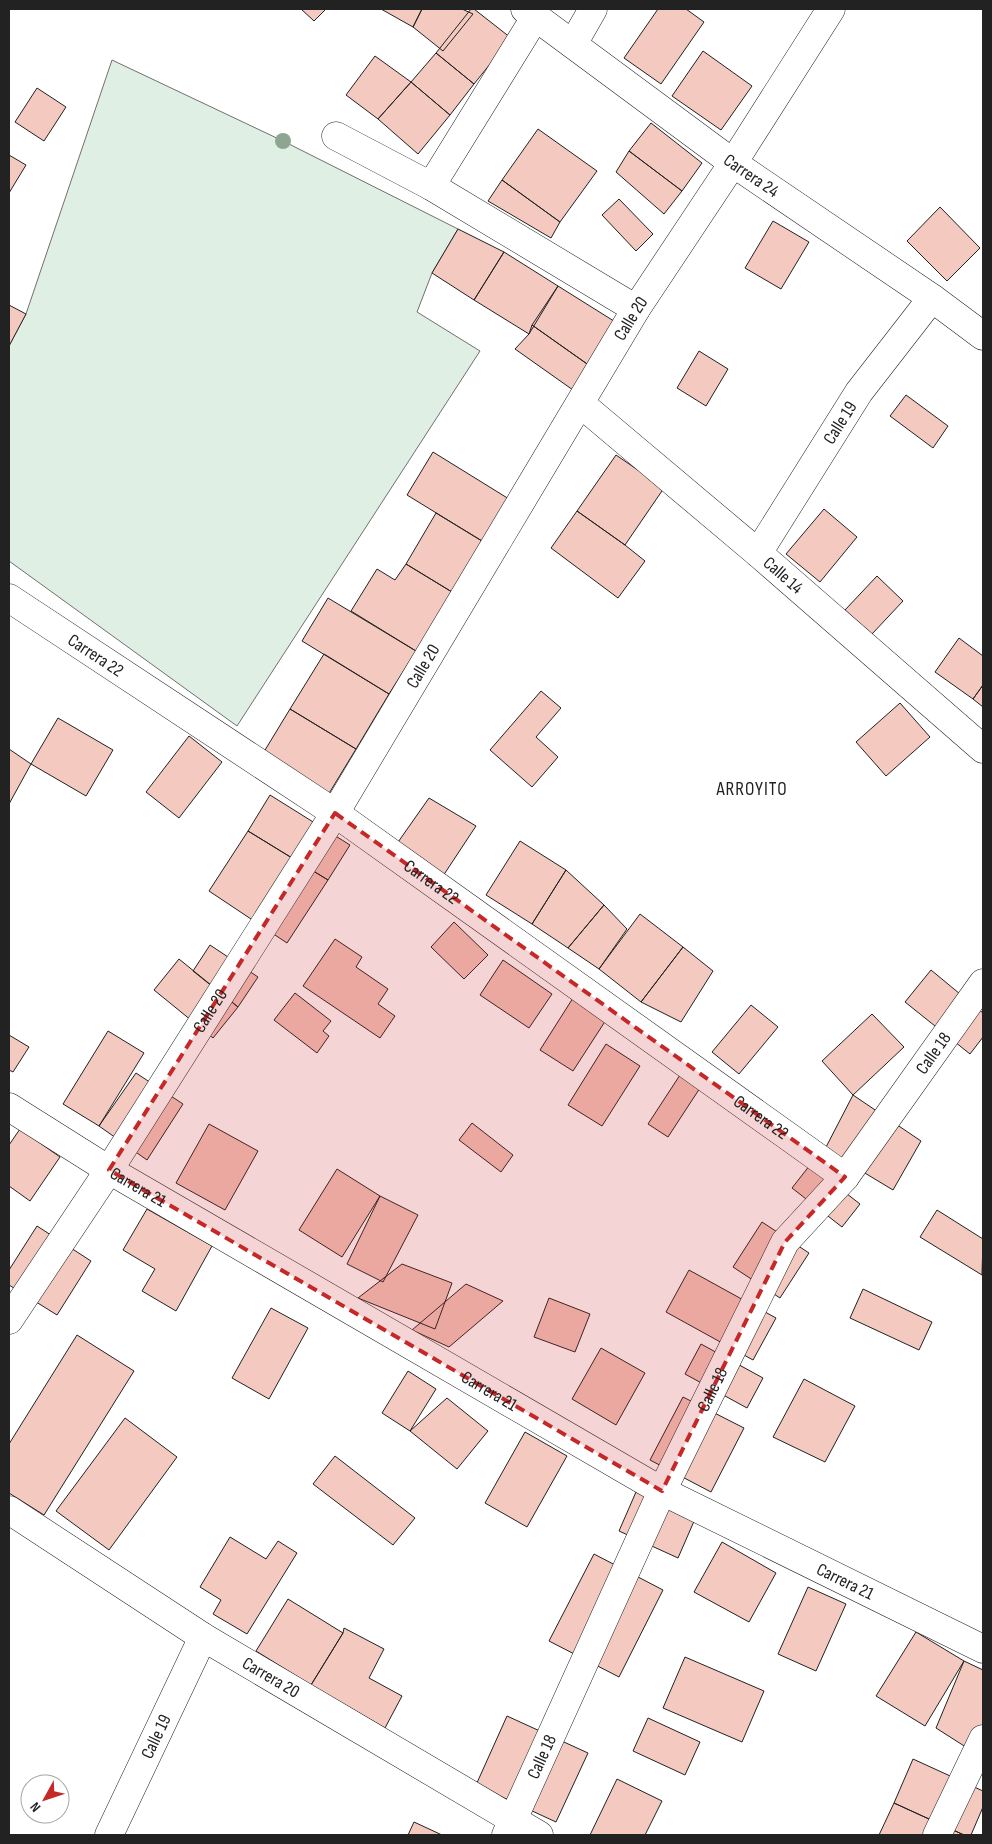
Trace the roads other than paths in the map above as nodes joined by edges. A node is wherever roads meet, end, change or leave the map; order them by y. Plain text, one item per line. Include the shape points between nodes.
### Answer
1 (593, 9) edge
2 (831, 9) edge
3 (531, 12) edge
4 (573, 44) junction
5 (336, 136) dead end
6 (734, 163) junction
7 (431, 186) junction
8 (932, 298) junction
9 (636, 308) junction
10 (983, 336) edge
11 (580, 404) junction
12 (758, 553) junction
13 (10, 603) edge
14 (983, 749) edge
15 (335, 813) junction
16 (983, 983) edge
17 (9, 1106) edge
18 (108, 1170) junction
19 (845, 1177) junction
20 (9, 1320) edge
21 (662, 1491) junction
22 (9, 1510) edge
23 (203, 1637) junction
24 (983, 1649) edge
25 (983, 1739) edge
26 (509, 1827) edge
27 (109, 1835) edge
28 (539, 1835) edge
29 (937, 1835) edge

1 - 4 street
2 - 6 street, Calle 20
3 - 4 street, Carrera 24
3 - 7 street
4 - 6 street, Carrera 24
5 - 7 street
6 - 8 street, Carrera 24
6 - 9 street, Calle 20
7 - 9 street
8 - 10 street, Carrera 24
8 - 12 street, Calle 19 via 859,392
9 - 11 street, Calle 20
11 - 12 street, Calle 14
11 - 15 street, Calle 20
12 - 14 street, Calle 14
13 - 15 street, Carrera 22
15 - 18 street, Calle 20
15 - 19 street, Carrera 22
16 - 19 street, Calle 18
17 - 18 street, Carrera 21
18 - 20 street, Calle 20
18 - 21 street, Carrera 21
19 - 21 street, Calle 18 via 785,1242
21 - 24 street, Carrera 21
21 - 26 street, Calle 18
22 - 23 street, Carrera 20
23 - 26 street, Carrera 20
23 - 27 street, Calle 19
25 - 29 street
26 - 28 street, Carrera 20

